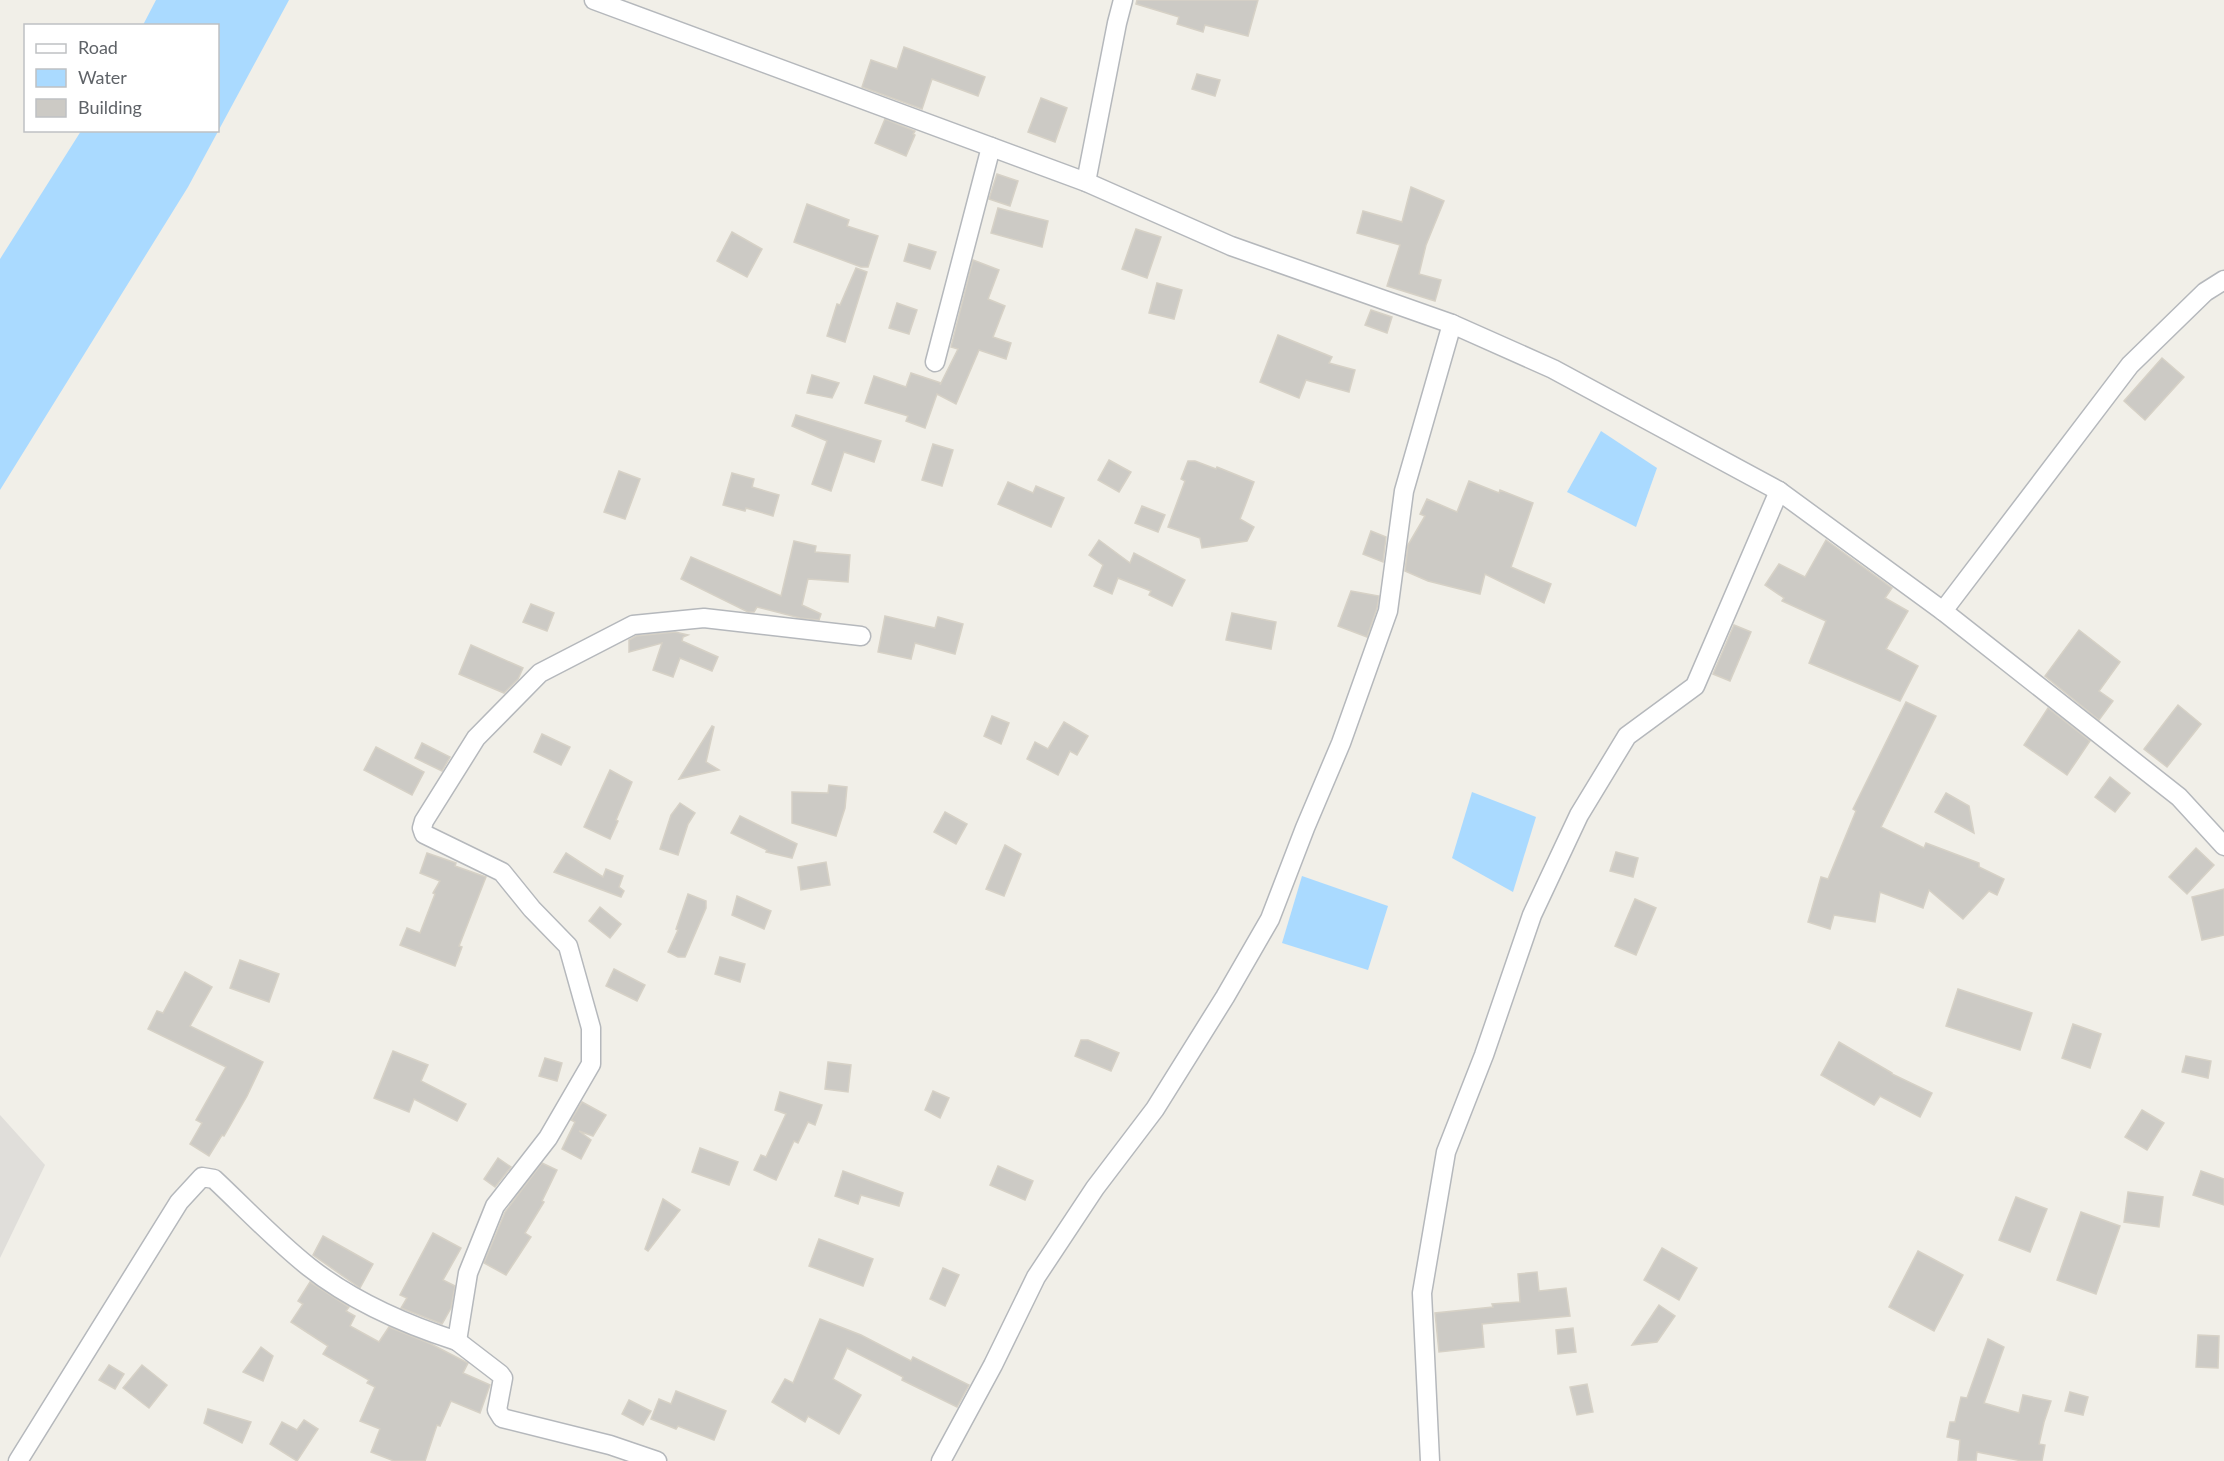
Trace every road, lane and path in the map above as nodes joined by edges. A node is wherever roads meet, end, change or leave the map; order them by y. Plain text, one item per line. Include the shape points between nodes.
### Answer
1 (594, 0) edge
2 (1123, 0) edge
3 (991, 147) junction
4 (1086, 182) junction
5 (2224, 280) edge
6 (1452, 324) junction
7 (934, 362) dead end
8 (1779, 491) junction
9 (1943, 611) junction
10 (861, 636) dead end
11 (2224, 846) edge
12 (457, 1341) junction
13 (18, 1461) edge
14 (657, 1461) edge
15 (941, 1461) edge
16 (1430, 1461) edge

1 - 3 street
2 - 4 street
3 - 4 street
3 - 7 street
4 - 6 street via 1231,246
5 - 9 street via 2205,292 2130,365
6 - 8 street via 1553,369
6 - 15 street via 1404,491 1388,611 1341,743 1270,919 1155,1109 1095,1188 1036,1277
8 - 9 street
8 - 16 street via 1695,686 1627,736 1580,815 1532,915 1446,1152 1422,1293
9 - 11 street via 2179,797
10 - 12 street via 704,618 633,625 540,673 476,738 424,821 424,834 502,872 568,946 591,1028 591,1064 548,1138 495,1206 468,1273
12 - 13 street via 415,1327 354,1297 309,1267 214,1179 202,1177 179,1202
12 - 14 street via 503,1378 497,1410 502,1418

